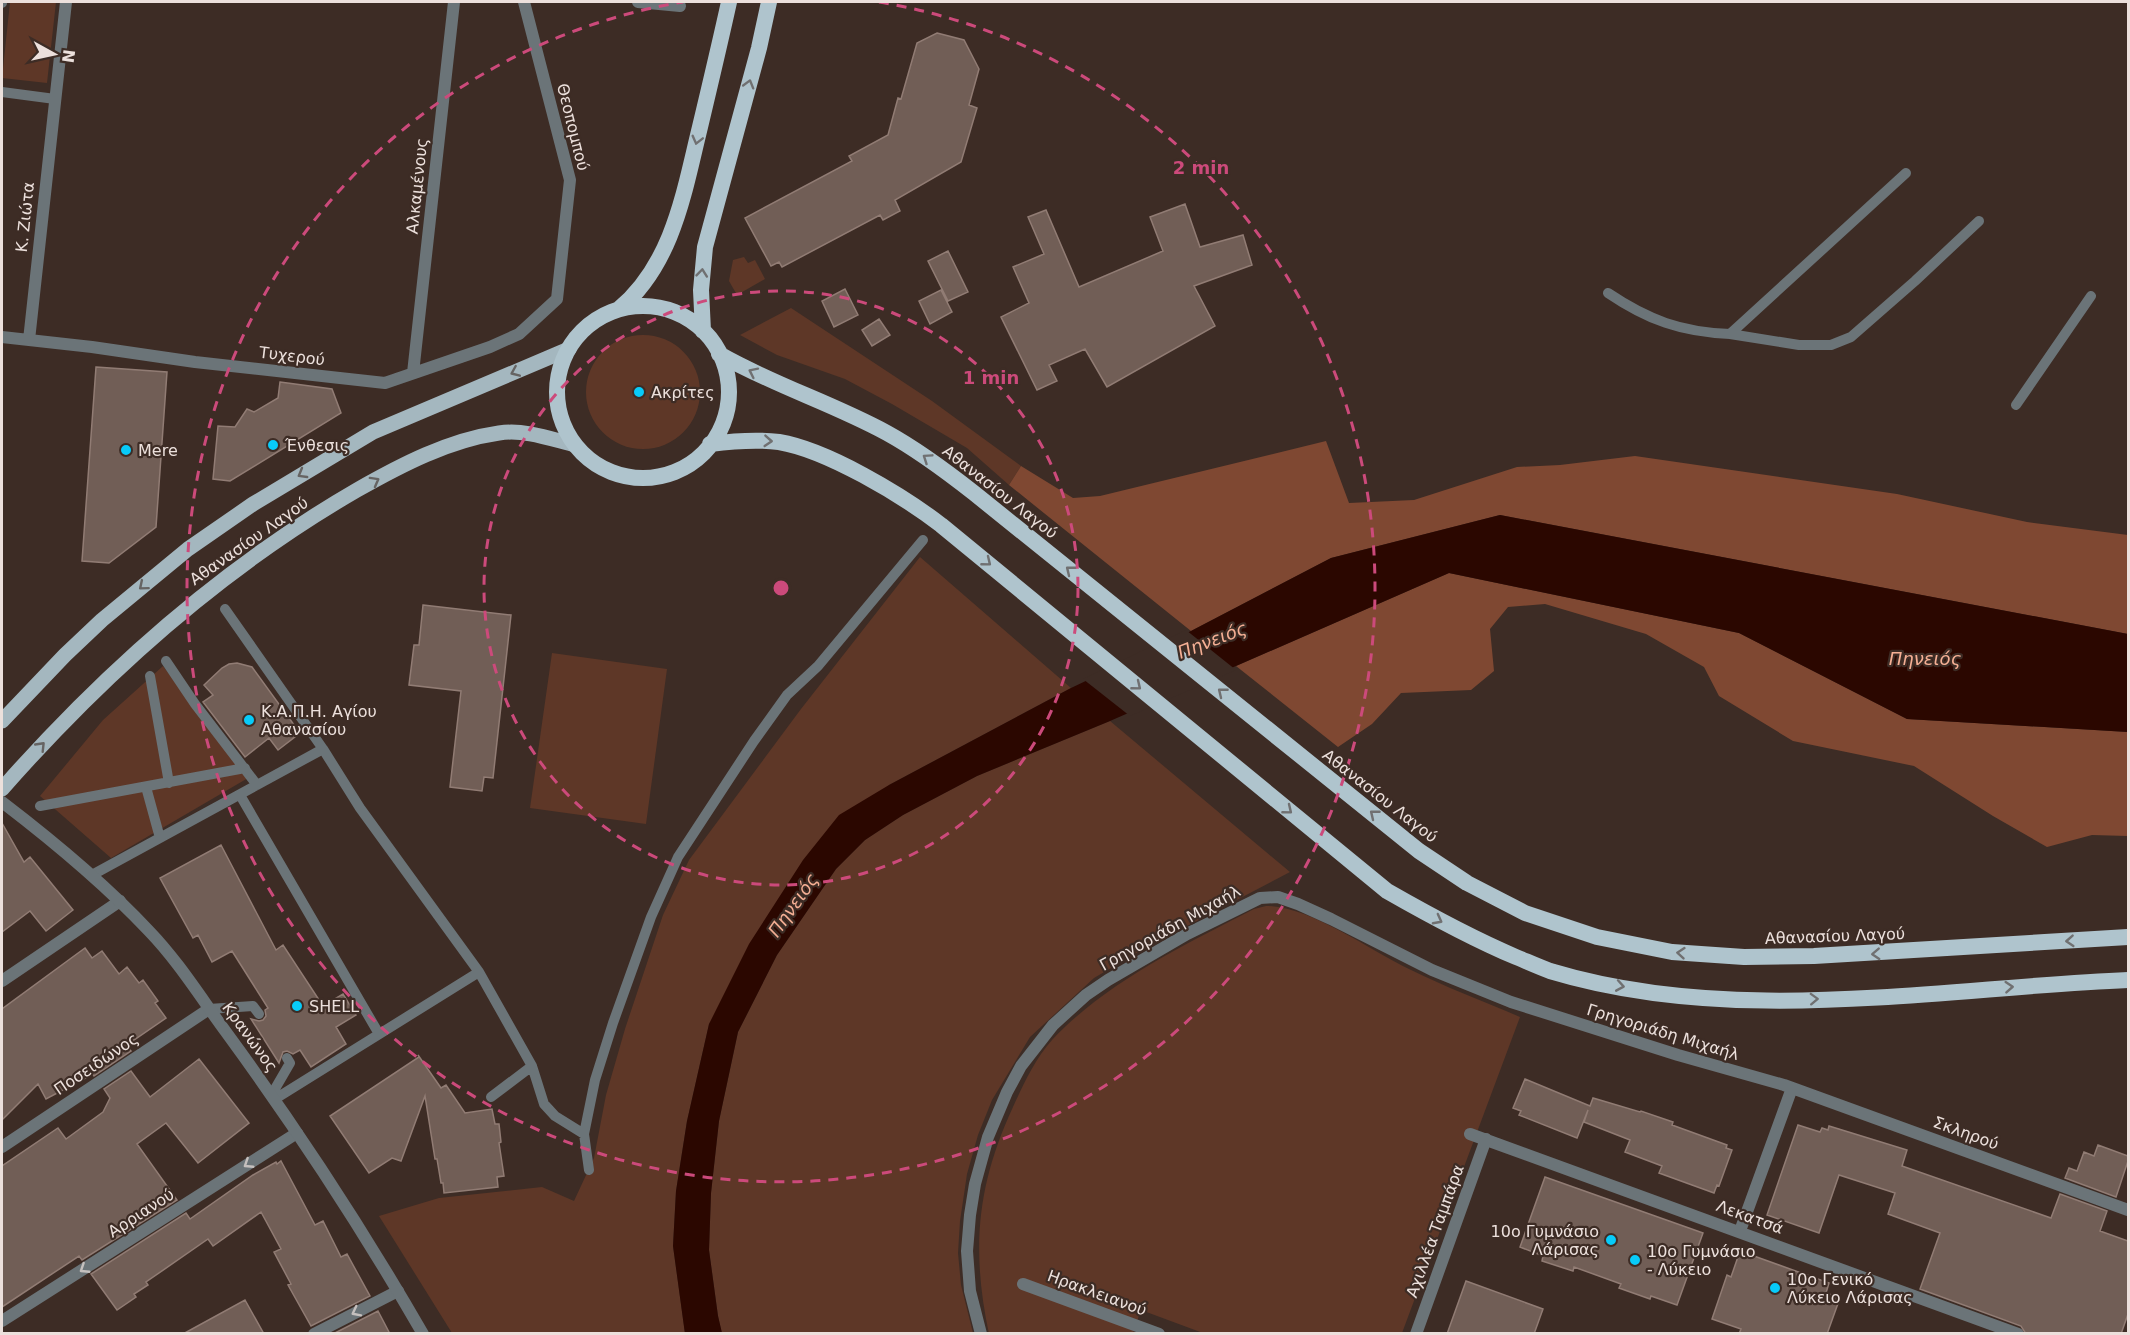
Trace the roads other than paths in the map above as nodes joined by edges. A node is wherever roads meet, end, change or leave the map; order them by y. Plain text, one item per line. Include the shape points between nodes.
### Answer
1 (66, 2) edge
2 (454, 2) edge
3 (524, 2) edge
4 (638, 2) edge
5 (729, 2) edge
6 (769, 2) edge
7 (680, 6) dead end
8 (2, 92) edge
9 (55, 99) junction
10 (1906, 173) dead end
11 (1979, 221) dead end
12 (1608, 293) dead end
13 (2091, 296) dead end
14 (557, 299) joint
15 (618, 310) junction
16 (703, 331) junction
17 (1730, 334) junction
18 (2, 337) edge
19 (29, 340) junction
20 (569, 349) junction
21 (719, 354) junction
22 (413, 374) junction
23 (2016, 405) dead end
24 (710, 444) junction
25 (575, 445) junction
26 (923, 540) dead end
27 (225, 609) dead end
28 (166, 661) dead end
29 (150, 676) dead end
30 (2, 721) edge
31 (323, 749) junction
32 (245, 768) junction
33 (170, 783) junction
34 (257, 785) junction
35 (146, 788) junction
36 (2, 789) edge
37 (240, 795) junction
38 (2, 802) edge
39 (40, 806) dead end
40 (160, 838) junction
41 (92, 875) junction
42 (120, 901) junction
43 (2128, 938) edge
44 (479, 972) junction
45 (2128, 980) edge
46 (2, 981) edge
47 (209, 1009) junction
48 (259, 1014) dead end
49 (379, 1034) junction
50 (287, 1058) dead end
51 (532, 1066) junction
52 (1792, 1088) junction
53 (273, 1096) junction
54 (491, 1097) dead end
55 (297, 1133) junction
56 (584, 1134) junction
57 (1470, 1134) dead end
58 (1486, 1139) junction
59 (2, 1147) edge
60 (590, 1170) dead end
61 (2128, 1210) edge
62 (1740, 1232) junction
63 (1023, 1284) dead end
64 (398, 1291) junction
65 (2, 1321) edge
66 (1150, 1332) edge
67 (314, 1334) edge
68 (423, 1334) edge
69 (981, 1334) edge
70 (1416, 1334) edge
71 (2018, 1334) edge

1 - 9 street, Κ. Ζιώτα
2 - 22 street, Αλκαμένους
3 - 14 street, Θεοπομπού via 570,180
4 - 7 street
5 -> 15 highway via 672,235 654,268
16 -> 6 highway via 705,247
8 - 9 lane
9 - 19 street, Κ. Ζιώτα
10 - 17 lane
11 - 17 lane via 1851,337 1831,345 1799,345
12 - 17 lane via 1651,319 1704,333
13 - 23 lane
14 - 22 street, Τυχερού via 519,333
15 - 16 highway via 661,308 688,319
15 - 20 highway via 590,324
16 - 21 highway
18 - 19 street, Τυχερού
19 - 22 street, Τυχερού via 372,383
20 - 25 highway via 558,377 557,395 566,430
20 -> 30 main road, Αθανασίου Λαγού via 373,432 261,499 188,549 102,620
21 - 24 highway via 728,380 728,397 719,430
43 -> 21 highway, Αθανασίου Λαγού via 1744,957 1672,952 1597,937 1525,913 1467,884 1419,851 933,462 887,433
24 - 25 highway via 680,469 642,478 603,468
24 -> 45 highway via 789,444 884,487 941,525 1387,891 1486,945 1549,970 1664,994 1742,1000
36 -> 25 main road, Αθανασίου Λαγού via 106,680 196,601 238,568 341,500 419,458 487,435 521,433
26 - 56 lane via 818,666 787,695 678,857 651,917 613,1023 595,1080
27 - 31 lane
28 - 32 lane
29 - 33 lane
31 - 34 lane
31 - 44 lane via 360,808
32 - 33 lane
32 - 34 lane
33 - 35 lane
34 - 37 lane
35 - 39 lane
35 - 40 lane
37 - 40 lane
37 - 49 lane
38 - 41 street, Κρανώνος
40 - 41 lane
41 - 42 street, Κρανώνος
42 - 46 street
42 - 47 street, Κρανώνος via 150,932
44 - 49 lane
44 - 51 lane
47 - 48 lane via 253,1006
47 - 53 street, Κρανώνος
47 - 59 street, Ποσειδώνος
49 - 53 lane
50 - 53 lane via 291,1062
51 - 54 lane
51 - 56 lane via 544,1104
52 - 61 street, Σκληρού
52 - 62 street
52 - 69 street, Γρηγοριάδη Μιχαήλ via 1511,1002 1432,970 1298,904 1278,897 1260,898 1187,934 1101,985 1053,1025 1021,1066 988,1137 971,1204 967,1251 970,1291
53 - 55 street, Κρανώνος
55 - 64 street, Κρανώνος
55 -> 65 street, Αρριανού
56 - 60 lane
57 - 58 street, Λεκατσά
58 - 62 street, Λεκατσά
58 - 70 street, Αχιλλέα Ταμπάρα
62 - 71 street, Λεκατσά
63 - 66 street, Ηρακλειανού
64 -> 67 street
64 - 68 street, Κρανώνος

